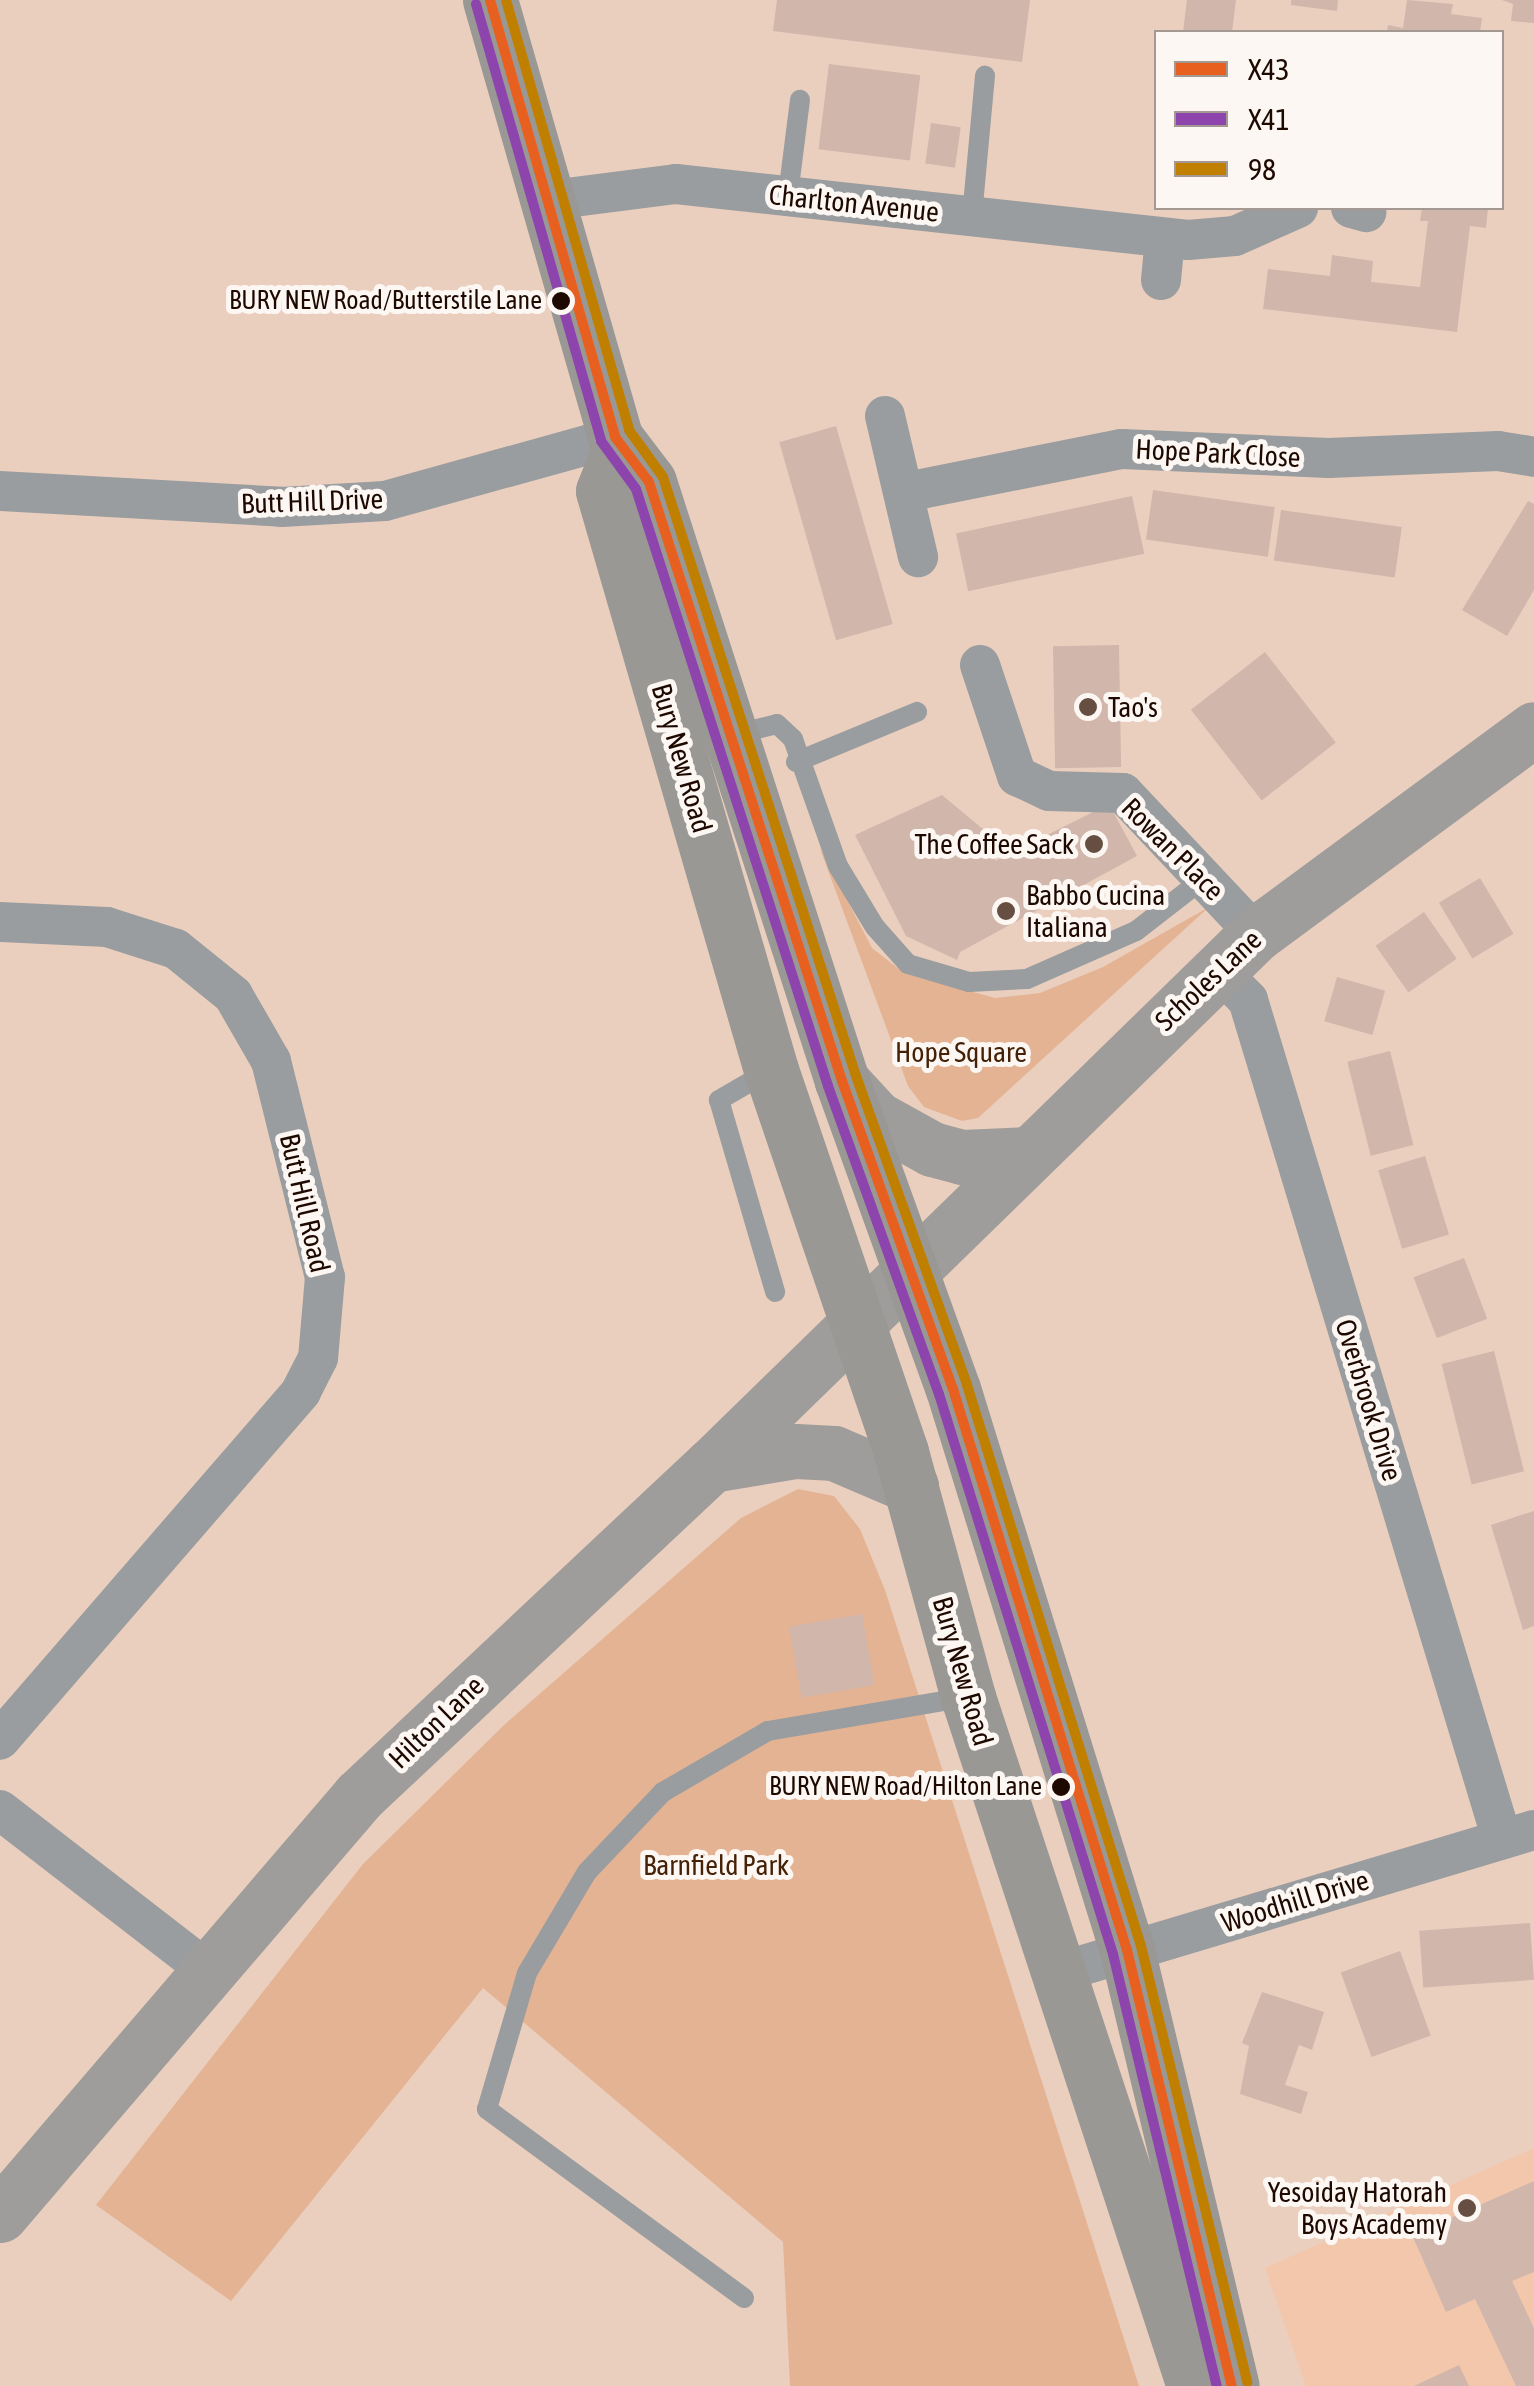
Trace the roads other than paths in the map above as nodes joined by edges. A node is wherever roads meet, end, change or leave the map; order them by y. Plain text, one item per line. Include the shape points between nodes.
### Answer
1 (490, 0) edge
2 (985, 76) dead end
3 (800, 100) dead end
4 (788, 195) junction
5 (544, 201) junction
6 (1294, 210) edge
7 (972, 216) junction
8 (1164, 238) junction
9 (1161, 280) dead end
10 (885, 416) dead end
11 (618, 443) junction
12 (1534, 457) edge
13 (0, 491) edge
14 (906, 492) junction
15 (918, 556) dead end
16 (980, 665) dead end
17 (916, 712) dead end
18 (1534, 730) edge
19 (732, 735) junction
20 (796, 762) junction
21 (1204, 878) junction
22 (0, 922) edge
23 (1238, 952) junction
24 (770, 1070) junction
25 (842, 1081) junction
26 (1026, 1154) junction
27 (914, 1269) junction
28 (775, 1292) dead end
29 (858, 1324) junction
30 (712, 1465) junction
31 (912, 1486) junction
32 (968, 1697) junction
33 (0, 1740) edge
34 (0, 1810) edge
35 (1518, 1834) edge
36 (1126, 1950) junction
37 (207, 1970) junction
38 (1057, 1973) junction
39 (0, 2215) edge
40 (744, 2298) dead end
41 (1194, 2386) edge
42 (1232, 2386) edge

1 - 5 highway, Bury New Road
2 - 7 lane
3 - 4 lane
4 - 5 street, Charlton Avenue via 676,184
4 - 7 street, Charlton Avenue
5 - 11 highway, Bury New Road
6 - 8 street, Charlton Avenue via 1235,236
7 - 8 street, Charlton Avenue
8 - 9 street
10 - 14 street
11 - 13 street, Butt Hill Drive via 384,501 282,506
11 - 19 highway, Bury New Road via 649,482
11 - 24 highway, Bury New Road via 603,492
12 - 14 street, Hope Park Close via 1498,451 1328,458 1122,449
14 - 15 street
16 - 21 street, Rowan Place via 1017,776 1049,792 1123,793
17 - 20 lane
18 - 23 main road, Scholes Lane
19 - 20 lane via 777,724 792,740
19 - 25 highway, Bury New Road
20 - 21 lane via 838,866 875,927 908,964 953,978 1019,981 1062,968 1136,931
21 - 23 street, Rowan Place
22 - 33 street, Butt Hill Road via 107,928 176,950 233,995 271,1061 325,1277 318,1358 301,1392
23 - 26 main road, Scholes Lane
23 - 35 street, Overbrook Drive
24 - 28 lane via 719,1100
24 - 29 highway, Bury New Road
25 - 26 main road via 876,1118 922,1146 962,1157
25 - 27 highway, Bury New Road
26 - 27 main road, Scholes Lane
27 - 29 main road, Hilton Lane
27 - 36 highway, Bury New Road
29 - 30 main road, Hilton Lane
29 - 31 highway, Bury New Road
30 - 31 main road via 796,1451 834,1452
30 - 37 main road, Hilton Lane via 359,1796
31 - 32 highway, Bury New Road
32 - 38 highway, Bury New Road
32 - 40 lane via 768,1731 663,1792 587,1872 528,1973 487,2109
34 - 37 street
35 - 36 street, Woodhill Drive
36 - 38 street, Woodhill Drive
36 - 42 highway, Bury New Road
37 - 39 main road, Hilton Lane
38 - 41 highway, Bury New Road

